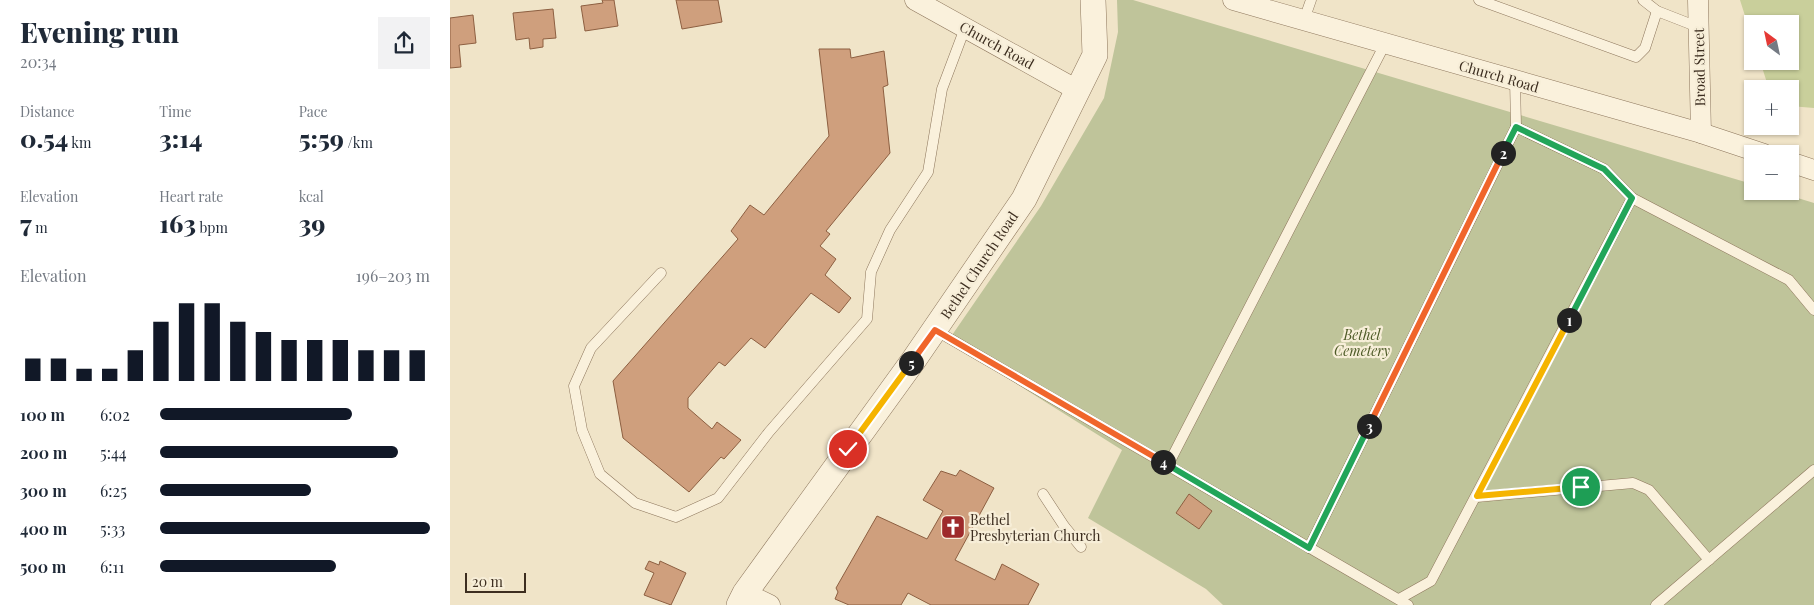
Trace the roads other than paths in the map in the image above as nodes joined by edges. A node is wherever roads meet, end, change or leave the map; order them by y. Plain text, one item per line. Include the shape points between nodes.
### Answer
1 (915, 0) edge
2 (1093, 0) edge
3 (1233, 0) edge
4 (1310, 0) edge
5 (1479, 0) edge
6 (1643, 0) edge
7 (1698, 0) edge
8 (1657, 11) junction
9 (1304, 20) junction
10 (1698, 27) junction
11 (965, 28) junction
12 (1385, 44) junction
13 (1515, 80) junction
14 (1079, 91) junction
15 (1516, 127) junction
16 (1701, 133) junction
17 (1744, 147) edge
18 (1799, 165) edge
19 (1814, 170) edge
20 (1632, 198) junction
21 (661, 273) dead end
22 (1814, 310) edge
23 (935, 330) junction
24 (1168, 465) junction
25 (1814, 470) edge
26 (1043, 494) dead end
27 (1477, 496) junction
28 (1081, 547) dead end
29 (1309, 548) junction
30 (1709, 560) junction
31 (742, 599) edge
32 (1398, 599) junction
33 (770, 605) edge
34 (1408, 605) edge
35 (1656, 605) edge

1 - 11 street, Church Road
2 - 14 street, Bethel Church Road via 1095,55
3 - 9 street, Church Road
4 - 9 lane
5 - 8 lane via 1636,57 1645,48
6 - 8 lane
7 - 10 street, Broad Street
8 - 10 lane
9 - 12 street, Church Road
10 - 16 street, Broad Street
11 - 14 street, Church Road
11 - 21 lane via 942,89 928,172 890,230 871,272 867,319 769,432 718,498 676,517 635,503 600,474 582,430 574,386 591,348
12 - 13 street, Church Road
12 - 24 lane
13 - 15 lane
13 - 16 street, Church Road
14 - 23 street, Bethel Church Road via 1024,199
15 - 20 lane via 1604,169
15 - 29 lane
16 - 17 street, Church Road
18 - 19 street
20 - 22 lane via 1789,280
20 - 27 lane
23 - 24 lane
23 - 31 street, Bethel Church Road
24 - 29 lane
25 - 30 lane
26 - 28 lane
27 - 30 lane via 1633,483 1648,490
27 - 32 lane via 1431,581
29 - 32 lane
30 - 35 lane
31 - 33 street
32 - 34 lane

